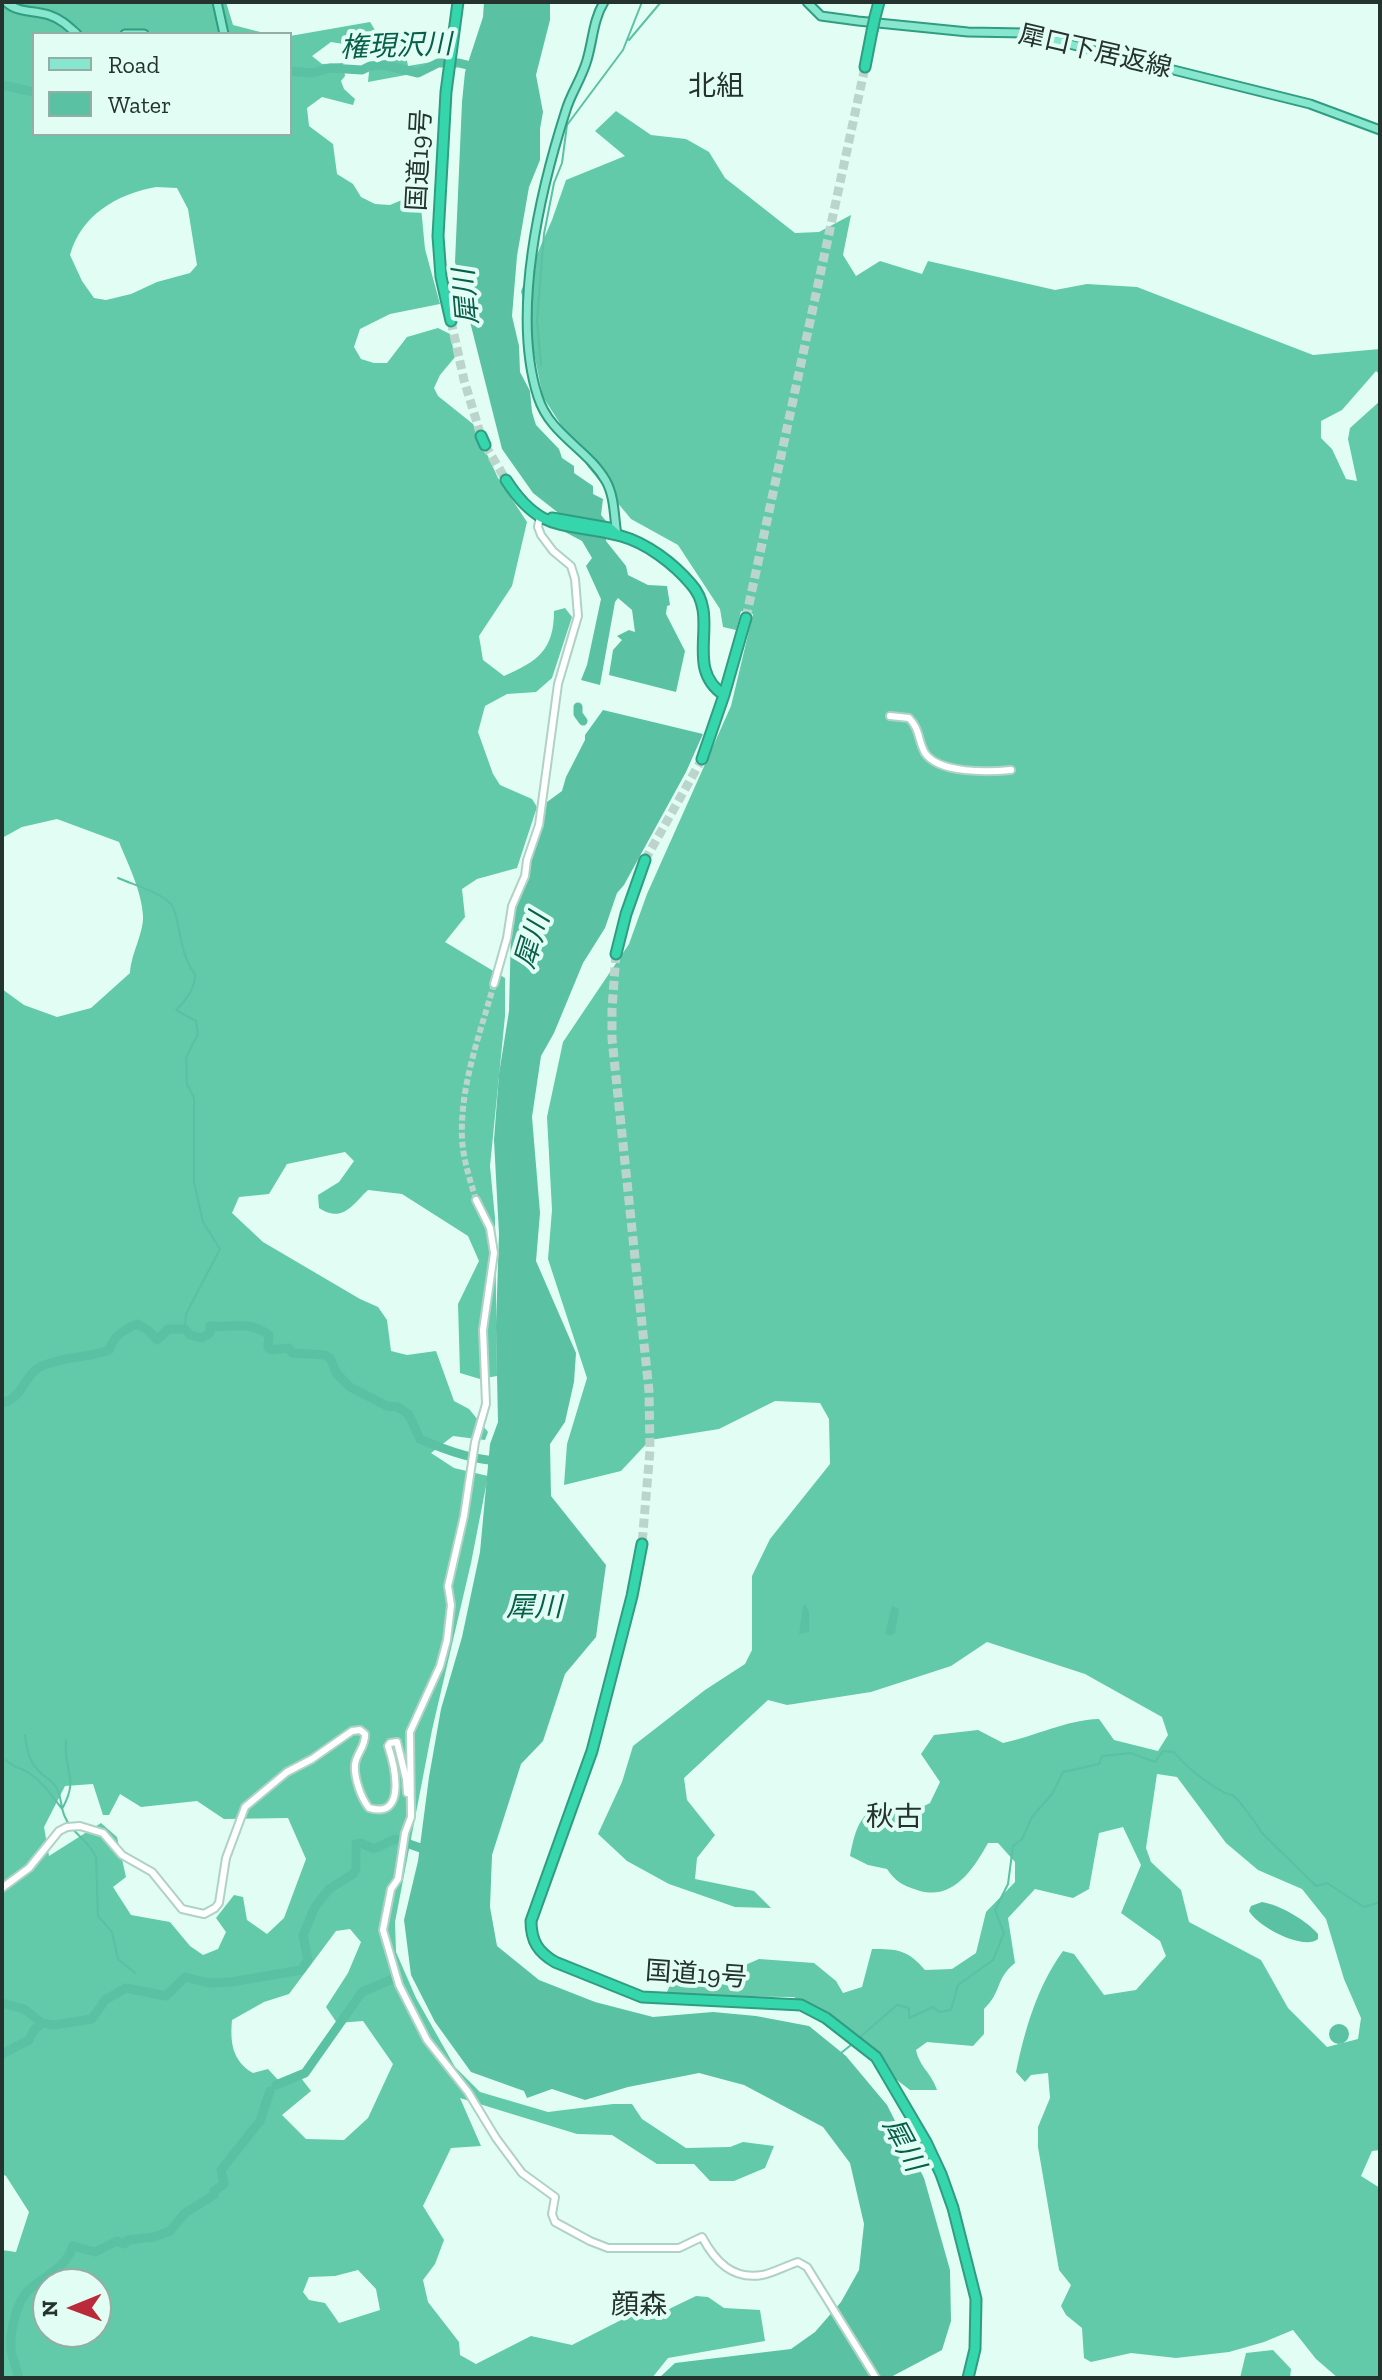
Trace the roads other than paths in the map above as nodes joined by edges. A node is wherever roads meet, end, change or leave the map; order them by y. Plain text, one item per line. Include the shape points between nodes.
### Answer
1 (6, 2) edge
2 (217, 2) edge
3 (458, 2) edge
4 (604, 2) edge
5 (807, 2) edge
6 (879, 2) edge
7 (75, 32) edge
8 (224, 32) edge
9 (865, 67) tunnel mouth
10 (1380, 130) edge
11 (451, 321) tunnel mouth
12 (506, 480) tunnel mouth
13 (540, 516) junction
14 (612, 532) junction
15 (746, 618) tunnel mouth
16 (724, 695) junction
17 (890, 716) dead end
18 (702, 759) tunnel mouth
19 (1011, 770) dead end
20 (645, 860) tunnel mouth
21 (616, 954) tunnel mouth
22 (494, 984) tunnel mouth
23 (476, 1200) tunnel mouth
24 (642, 1544) tunnel mouth
25 (411, 1817) junction
26 (2, 1888) edge
27 (876, 2378) edge
28 (968, 2378) edge

1 - 7 main road via 17,10 60,19
2 - 8 main road
3 - 11 highway, 国道19号 via 438,236
4 - 14 main road via 541,192 530,276 529,346 537,396 547,419 606,480
5 - 10 main road, 犀口下居返線 via 821,16 862,22 1025,33 1310,104
6 - 9 highway, bridge
12 - 13 highway
13 - 14 highway
13 - 22 street via 541,535 571,566 578,616 558,684 539,825
14 - 16 highway via 650,550 695,588 704,616 704,670 709,683
15 - 16 highway
16 - 18 highway
17 - 19 street via 909,718 925,753 939,763 979,771
20 - 21 highway
23 - 25 street via 490,1228 494,1253 483,1330 486,1404 448,1586 447,1640 410,1732
24 - 28 highway, 国道19号 via 592,1751 531,1921 534,1943 555,1962 642,1997 801,2005 876,2057 926,2142 956,2219 977,2313
25 - 26 street via 397,1742 388,1746 394,1799 379,1811 363,1802 355,1765 365,1734 352,1731 287,1772 245,1807 226,1858 219,1903 211,1911 182,1909 151,1871 122,1855 103,1833 80,1826 59,1831 29,1868
25 - 27 street via 383,1930 399,1985 427,2040 496,2138 522,2173 555,2197 555,2222 608,2248 679,2248 702,2237 722,2266 743,2274 764,2276 798,2262 807,2267

